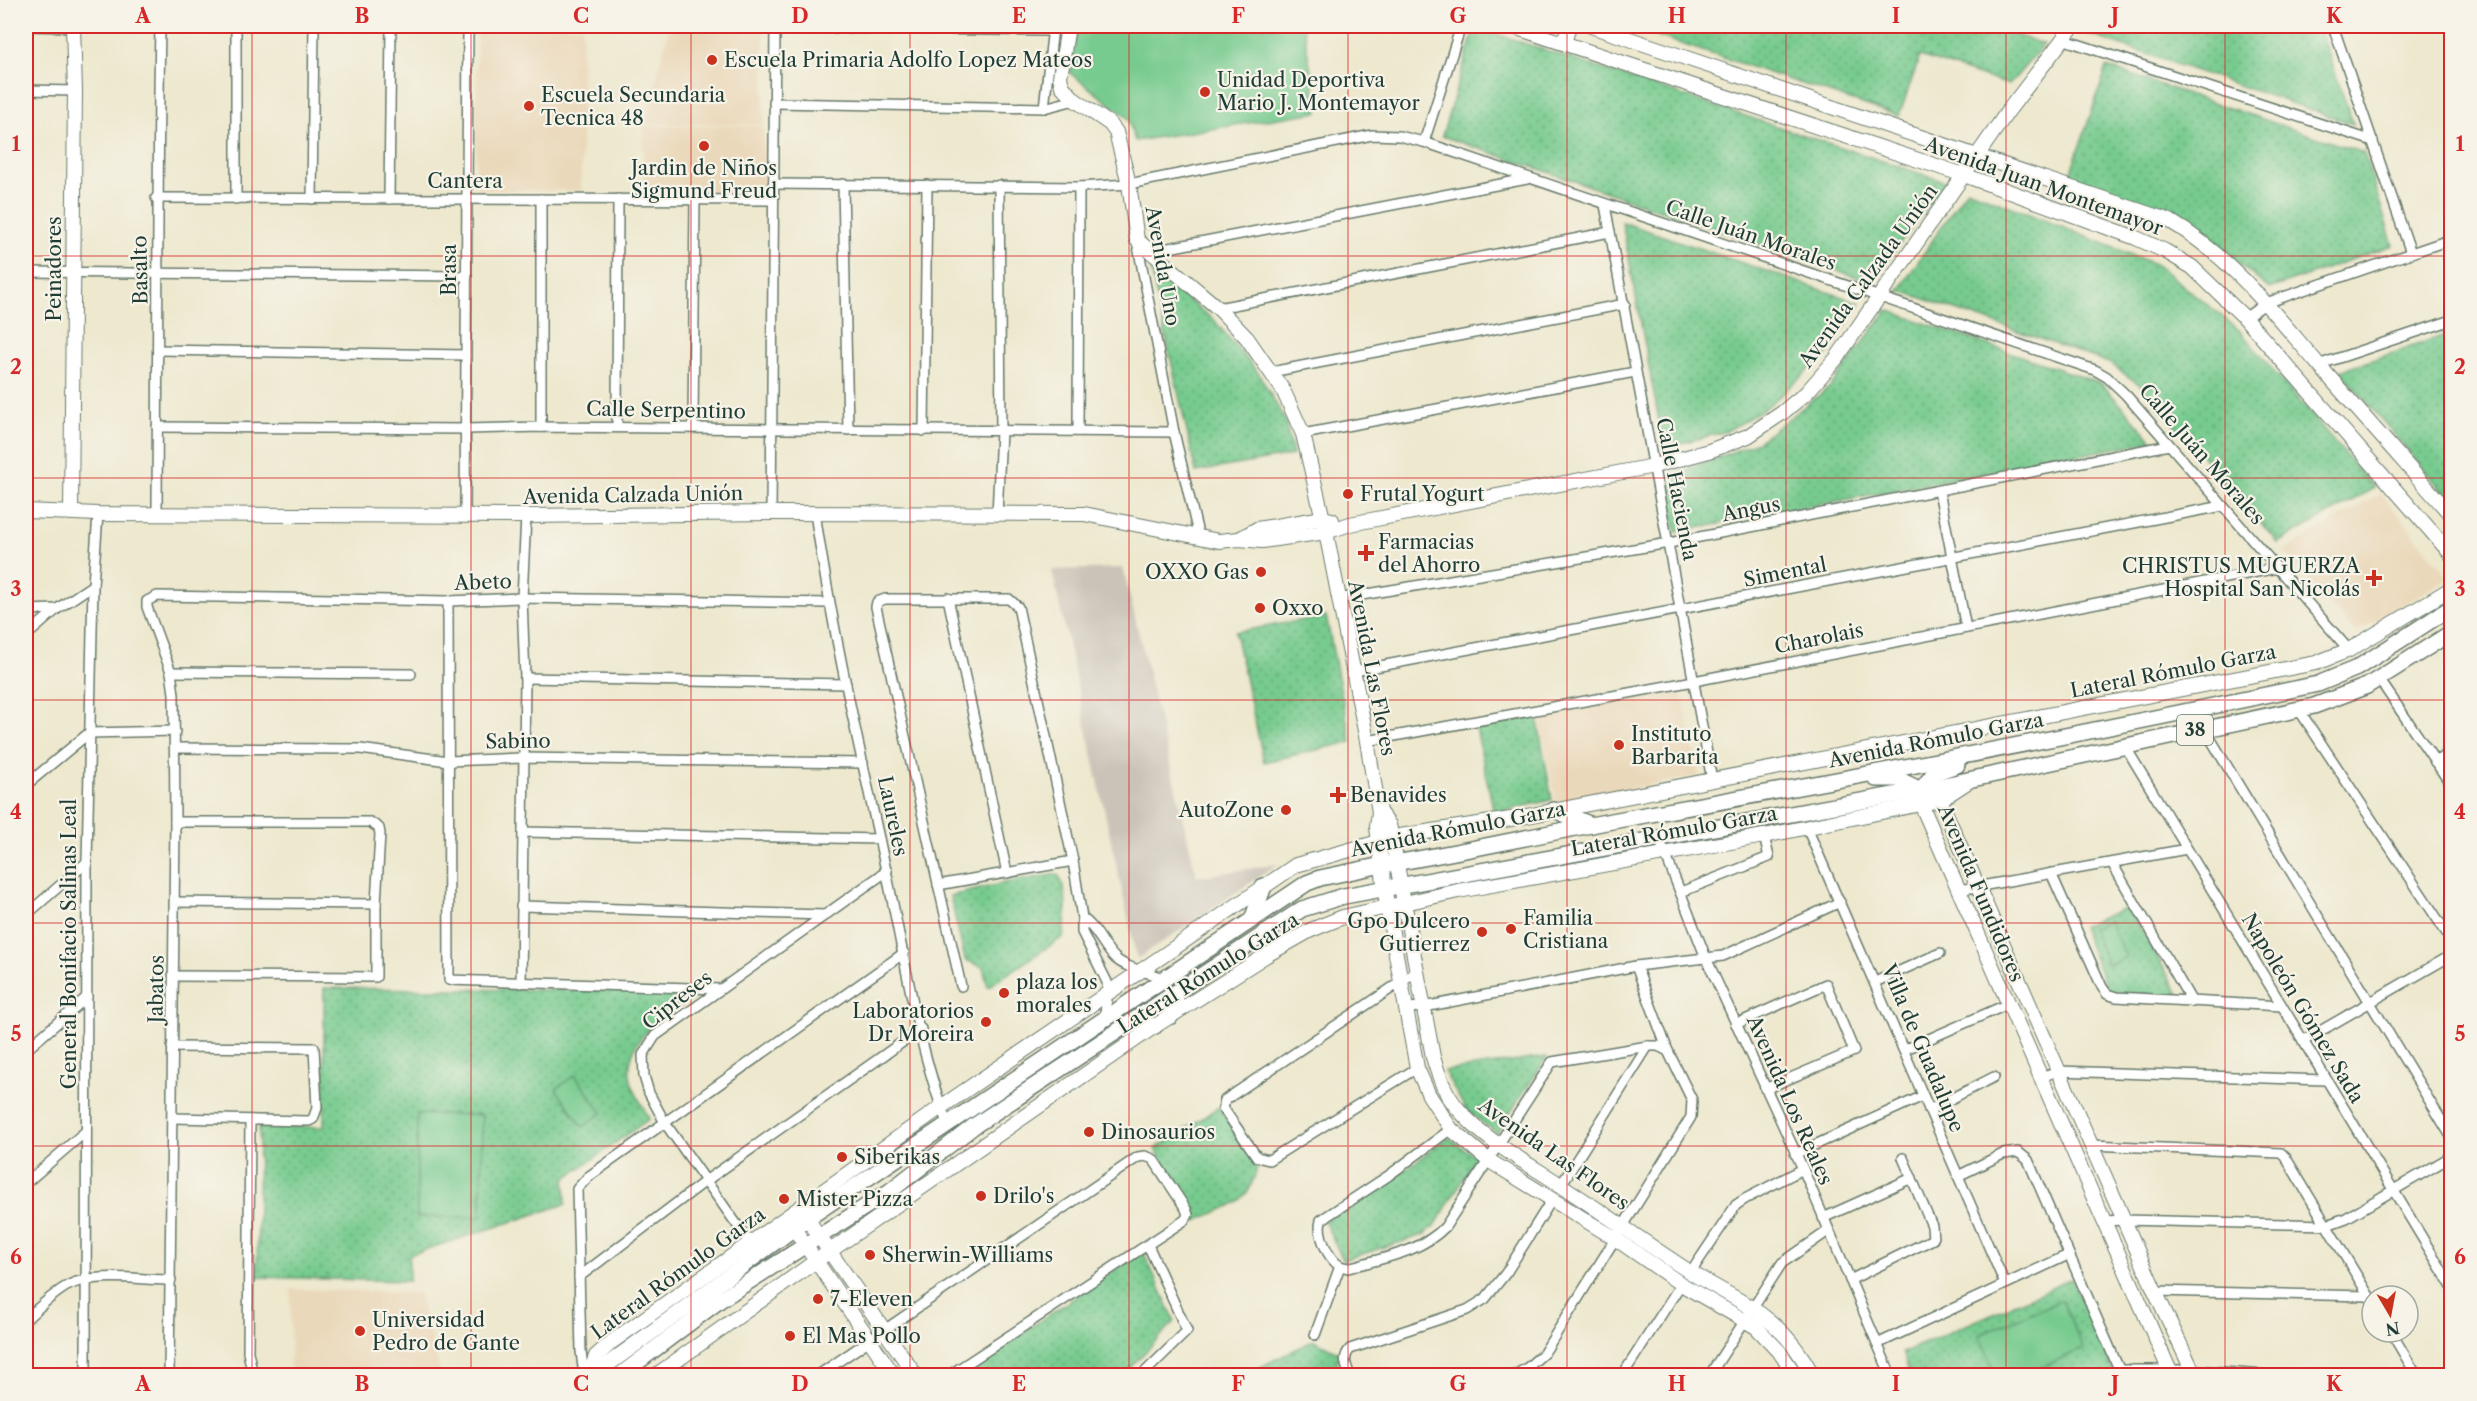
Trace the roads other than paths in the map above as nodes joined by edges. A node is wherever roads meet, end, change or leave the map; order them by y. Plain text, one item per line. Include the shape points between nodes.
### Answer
1 (26, 26) edge
2 (73, 26) edge
3 (160, 26) edge
4 (236, 26) edge
5 (314, 26) edge
6 (391, 26) edge
7 (468, 26) edge
8 (775, 26) edge
9 (1068, 26) edge
10 (1461, 26) edge
11 (1511, 26) edge
12 (1569, 26) edge
13 (1592, 26) edge
14 (2073, 26) edge
15 (2333, 26) edge
16 (1053, 28) edge
17 (2062, 39) junction
18 (1564, 43) junction
19 (26, 90) edge
20 (75, 90) junction
21 (1075, 100) junction
22 (774, 103) junction
23 (1044, 108) junction
24 (2373, 141) junction
25 (1424, 142) junction
26 (1977, 155) junction
27 (1964, 175) junction
28 (1528, 179) junction
29 (773, 184) junction
30 (843, 184) junction
31 (1129, 184) junction
32 (927, 185) junction
33 (999, 185) junction
34 (1079, 188) junction
35 (156, 198) junction
36 (236, 199) junction
37 (312, 199) junction
38 (389, 199) junction
39 (467, 199) junction
40 (541, 199) junction
41 (618, 200) junction
42 (695, 200) junction
43 (773, 200) junction
44 (1605, 205) junction
45 (1610, 232) junction
46 (2451, 239) edge
47 (1137, 240) junction
48 (1152, 251) junction
49 (2411, 253) junction
50 (74, 272) junction
51 (158, 272) junction
52 (26, 273) edge
53 (466, 276) junction
54 (1878, 297) junction
55 (2266, 303) junction
56 (1625, 304) junction
57 (1218, 308) junction
58 (2245, 318) junction
59 (2451, 320) edge
60 (158, 350) junction
61 (466, 355) junction
62 (2318, 365) junction
63 (1271, 372) junction
64 (1635, 372) junction
65 (157, 426) junction
66 (541, 426) junction
67 (617, 427) junction
68 (693, 428) junction
69 (466, 429) junction
70 (771, 429) junction
71 (848, 430) junction
72 (924, 431) junction
73 (1001, 431) junction
74 (1078, 431) junction
75 (1174, 432) junction
76 (1303, 434) junction
77 (2169, 445) junction
78 (1654, 466) junction
79 (1939, 491) junction
80 (2223, 506) junction
81 (26, 511) edge
82 (71, 512) junction
83 (157, 513) junction
84 (771, 513) junction
85 (815, 513) junction
86 (98, 514) junction
87 (465, 515) junction
88 (997, 515) junction
89 (526, 516) junction
90 (2451, 516) edge
91 (1325, 525) junction
92 (1199, 538) junction
93 (1669, 543) junction
94 (2451, 555) edge
95 (1953, 559) junction
96 (2277, 568) junction
97 (93, 585) junction
98 (2451, 588) edge
99 (522, 598) junction
100 (948, 598) junction
101 (1338, 599) junction
102 (448, 601) junction
103 (828, 603) junction
104 (147, 607) joint
105 (2451, 607) edge
106 (57, 609) junction
107 (26, 610) edge
108 (1682, 610) junction
109 (2451, 620) edge
110 (1966, 628) junction
111 (2451, 632) edge
112 (26, 636) edge
113 (2349, 650) junction
114 (2410, 659) junction
115 (1354, 671) junction
116 (171, 672) junction
117 (411, 674) dead end
118 (525, 678) junction
119 (2379, 679) junction
120 (1694, 681) junction
121 (846, 684) junction
122 (2299, 710) junction
123 (2204, 728) junction
124 (175, 731) junction
125 (89, 733) junction
126 (1367, 741) junction
127 (2038, 743) junction
128 (2125, 746) junction
129 (175, 748) junction
130 (2451, 751) edge
131 (522, 758) junction
132 (448, 761) junction
133 (2435, 762) junction
134 (863, 763) junction
135 (1971, 779) junction
136 (1712, 780) junction
137 (26, 785) edge
138 (2451, 786) edge
139 (1803, 787) junction
140 (1921, 797) junction
141 (1940, 800) junction
142 (1554, 810) junction
143 (175, 822) junction
144 (1592, 825) junction
145 (1807, 828) junction
146 (524, 832) junction
147 (1764, 836) junction
148 (879, 839) junction
149 (1385, 840) junction
150 (1661, 846) junction
151 (2187, 849) junction
152 (1073, 861) junction
153 (87, 862) junction
154 (1397, 863) junction
155 (2112, 863) junction
156 (1382, 869) junction
157 (886, 871) junction
158 (1007, 873) junction
159 (2051, 873) junction
160 (938, 885) junction
161 (1264, 886) junction
162 (1402, 886) junction
163 (1978, 886) junction
164 (1384, 889) junction
165 (1959, 890) junction
166 (1681, 892) junction
167 (175, 902) junction
168 (1840, 902) junction
169 (1405, 903) junction
170 (376, 904) junction
171 (521, 906) junction
172 (1387, 906) junction
173 (1302, 909) junction
174 (26, 915) edge
175 (825, 915) junction
176 (1253, 917) junction
177 (1082, 918) junction
178 (2451, 941) edge
179 (904, 953) junction
180 (1940, 954) dead end
181 (2451, 955) edge
182 (1706, 958) junction
183 (1636, 966) junction
184 (1142, 969) junction
185 (1417, 971) junction
186 (174, 976) junction
187 (1163, 978) junction
188 (1402, 982) junction
189 (1875, 982) junction
190 (521, 983) junction
191 (961, 986) dead end
192 (720, 989) junction
193 (1108, 992) junction
194 (1178, 993) junction
195 (87, 997) junction
196 (2192, 1002) junction
197 (2371, 1003) junction
198 (2008, 1004) junction
199 (2282, 1006) junction
200 (1424, 1007) junction
201 (1406, 1008) junction
202 (1171, 1016) junction
203 (1104, 1019) junction
204 (1132, 1022) junction
205 (1736, 1024) junction
206 (1155, 1026) junction
207 (921, 1029) junction
208 (2303, 1041) junction
209 (1648, 1046) junction
210 (172, 1047) junction
211 (26, 1050) edge
212 (1904, 1050) junction
213 (1668, 1051) junction
214 (1417, 1068) junction
215 (2058, 1071) junction
216 (1994, 1077) dead end
217 (2041, 1077) junction
218 (2325, 1080) junction
219 (1765, 1089) junction
220 (1923, 1096) junction
221 (940, 1107) junction
222 (1929, 1110) junction
223 (173, 1118) junction
224 (250, 1120) junction
225 (665, 1123) junction
226 (947, 1123) junction
227 (1451, 1129) junction
228 (85, 1132) junction
229 (2451, 1138) edge
230 (1499, 1144) junction
231 (2091, 1145) junction
232 (1795, 1154) junction
233 (2451, 1156) edge
234 (1903, 1158) dead end
235 (1488, 1160) junction
236 (1803, 1169) junction
237 (1958, 1176) junction
238 (1912, 1178) junction
239 (707, 1180) junction
240 (26, 1183) edge
241 (1561, 1185) junction
242 (2392, 1191) junction
243 (1551, 1201) junction
244 (804, 1213) junction
245 (1823, 1218) junction
246 (2124, 1220) junction
247 (2104, 1221) junction
248 (790, 1223) junction
249 (2327, 1225) junction
250 (1625, 1227) junction
251 (1828, 1231) junction
252 (820, 1236) junction
253 (1617, 1239) junction
254 (750, 1243) junction
255 (806, 1245) junction
256 (1148, 1245) junction
257 (830, 1251) junction
258 (2068, 1255) junction
259 (817, 1260) junction
260 (1340, 1266) junction
261 (1690, 1272) junction
262 (579, 1277) junction
263 (88, 1279) junction
264 (171, 1280) junction
265 (1850, 1280) junction
266 (1681, 1284) junction
267 (2005, 1284) junction
268 (2363, 1284) edge
269 (2451, 1287) edge
270 (2155, 1291) junction
271 (2360, 1298) edge
272 (1753, 1307) junction
273 (26, 1319) edge
274 (1744, 1320) junction
275 (883, 1330) junction
276 (1315, 1335) dead end
277 (869, 1339) junction
278 (1877, 1344) junction
279 (2398, 1344) edge
280 (2121, 1373) edge
281 (2171, 1373) edge
282 (2194, 1373) edge
283 (86, 1376) edge
284 (169, 1376) edge
285 (253, 1376) edge
286 (589, 1376) edge
287 (620, 1376) edge
288 (655, 1376) edge
289 (818, 1376) edge
290 (894, 1376) edge
291 (916, 1376) edge
292 (948, 1376) edge
293 (1141, 1376) edge
294 (1350, 1376) edge
295 (1513, 1376) edge
296 (1622, 1376) edge
297 (1709, 1376) edge
298 (1796, 1376) edge
299 (1813, 1376) edge
300 (1891, 1376) edge
301 (2280, 1376) edge
302 (2416, 1376) edge

1 - 2 street
2 - 20 street, Peinadores
3 - 35 street, Basalto
4 - 36 street
5 - 37 street
6 - 38 street
7 - 39 street, Brasa
8 - 16 street
8 - 22 street
9 - 21 street, Avenida Uno via 1060,77 1062,86
10 - 25 street
11 - 18 street, Avenida Juan Montemayor
12 - 18 street
13 - 26 street, Avenida Juan Montemayor
14 - 17 street, Avenida Calzada Unión
15 - 24 street
16 - 23 street
17 - 24 street
17 - 26 street, Avenida Calzada Unión
18 - 27 street, Avenida Juan Montemayor
19 - 20 street
20 - 50 street, Peinadores
21 - 23 street
21 - 31 street, Avenida Uno via 1114,128
22 - 23 street
22 - 29 street
24 - 49 street
25 - 28 street, Calle Juán Morales
25 - 31 street, Calle Juán Morales via 1399,135 1372,135
26 - 27 street, Avenida Calzada Unión
26 - 55 street, Avenida Juan Montemayor via 2170,222 2228,262
27 - 54 street, Avenida Calzada Unión
27 - 58 street, Avenida Juan Montemayor via 2165,251 2193,267
28 - 44 street, Calle Juán Morales
28 - 48 street
29 - 30 street, Calle Juán Morales
29 - 43 street
30 - 32 street, Calle Juán Morales
30 - 71 street
31 - 34 street, Calle Juán Morales
31 - 47 street, Avenida Uno
32 - 33 street, Calle Juán Morales
32 - 72 street
33 - 34 street, Calle Juán Morales
33 - 73 street
34 - 74 street
35 - 36 street, Cantera
35 - 51 street, Basalto
36 - 37 street, Cantera
37 - 38 street, Cantera
38 - 39 street, Cantera
39 - 40 street, Cantera
39 - 53 street, Brasa
40 - 41 street, Cantera
40 - 66 street
41 - 42 street, Cantera
41 - 67 street
42 - 43 street, Cantera
42 - 68 street
43 - 70 street
44 - 45 street, Calle Hacienda
44 - 54 street, Calle Juán Morales
45 - 56 street, Calle Hacienda
45 - 57 street
46 - 49 street
47 - 48 street, Avenida Las Flores
47 - 75 street, Avenida Uno
48 - 57 street, Avenida Las Flores
49 - 55 street
50 - 51 street
50 - 52 street
50 - 82 street, Peinadores
51 - 53 street
51 - 60 street, Basalto
53 - 61 street, Brasa
54 - 77 street, Calle Juán Morales via 2095,370 2116,384
54 - 78 street, Avenida Calzada Unión via 1836,359 1788,408 1748,436
55 - 58 street
55 - 62 street, Avenida Juan Montemayor
56 - 63 street
56 - 64 street, Calle Hacienda
57 - 63 street, Avenida Las Flores via 1252,344
58 - 94 street, Avenida Juan Montemayor
59 - 62 street
60 - 61 street
60 - 65 street, Basalto
61 - 69 street, Brasa
62 - 90 street, Avenida Juan Montemayor
63 - 76 street, Avenida Las Flores
64 - 76 street
64 - 78 street, Calle Hacienda
65 - 69 street, Calle Serpentino
65 - 83 street, Basalto
66 - 67 street, Calle Serpentino
66 - 69 street, Calle Serpentino
67 - 68 street, Calle Serpentino
68 - 70 street, Calle Serpentino
69 - 87 street, Brasa
70 - 71 street, Calle Serpentino
70 - 84 street
71 - 72 street, Calle Serpentino
72 - 73 street, Calle Serpentino
73 - 74 street, Calle Serpentino
73 - 88 street
74 - 75 street, Calle Serpentino
75 - 92 street, Avenida Uno
76 - 91 street, Avenida Las Flores
77 - 79 street, Angus
77 - 80 street, Calle Juán Morales
78 - 91 street, Avenida Calzada Unión via 1350,524
78 - 93 street, Calle Hacienda
79 - 93 street, Angus
79 - 95 street
80 - 95 street, Simental
80 - 96 street, Calle Juán Morales
81 - 82 street, Avenida Calzada Unión
82 - 86 street, Avenida Calzada Unión
83 - 86 street, Avenida Calzada Unión
83 - 87 street, Avenida Calzada Unión
84 - 85 street, Avenida Calzada Unión
84 - 89 street, Avenida Calzada Unión
85 - 88 street, Avenida Calzada Unión
85 - 103 street, Laureles
86 - 97 street, General Bonifacio Salinas Leal
87 - 89 street, Avenida Calzada Unión
88 - 92 street, Avenida Calzada Unión via 1091,515
89 - 99 street
91 - 92 street, Avenida Calzada Unión via 1262,542
91 - 101 street, Avenida Las Flores
93 - 101 street, Angus
93 - 108 street, Calle Hacienda
95 - 108 street, Simental
95 - 110 street
96 - 110 street, Charolais
96 - 113 street, Calle Juán Morales
97 - 106 street
97 - 125 street, General Bonifacio Salinas Leal
98 - 113 street, Lateral Rómulo Garza
99 - 102 street, Abeto
99 - 103 street, Abeto
99 - 118 street
100 - 152 street via 1009,599 1018,607
100 - 158 street
100 - 160 street via 885,599 877,602 876,607
101 - 115 street, Avenida Las Flores
102 - 104 street, Abeto via 157,596 147,601
102 - 132 street
103 - 121 street, Laureles
104 - 116 street, Jabatos
105 - 127 main road, Avenida Rómulo Garza / 38 via 2357,668 2326,682
106 - 107 street
106 - 112 street
108 - 115 street, Simental
108 - 120 street, Calle Hacienda
109 - 114 main road via 2422,641
110 - 120 street, Charolais
111 - 114 main road, 38
113 - 136 street, Lateral Rómulo Garza via 2292,668
114 - 119 main road, 38
115 - 126 street, Avenida Las Flores
116 - 117 street
116 - 124 street, Jabatos
118 - 121 street
118 - 131 street
119 - 122 main road, 38 via 2342,697
119 - 133 street
120 - 126 street, Charolais
120 - 136 street, Calle Hacienda
121 - 134 street, Laureles
122 - 123 main road, 38
122 - 178 street
123 - 128 main road, 38
123 - 197 street
124 - 125 street
124 - 129 street, Jabatos
125 - 137 street
125 - 153 street, General Bonifacio Salinas Leal
126 - 149 street, Avenida Las Flores via 1379,812 1389,825
127 - 139 main road, Avenida Rómulo Garza
127 - 140 main road via 1941,769 1929,777
128 - 135 main road, 38
128 - 151 street, Napoleón Gómez Sada
129 - 132 street, Sabino via 360,748
129 - 143 street, Jabatos
130 - 133 street
131 - 132 street, Sabino
131 - 134 street, Sabino
131 - 146 street
132 - 190 street via 449,980
133 - 138 street
134 - 148 street, Laureles
135 - 140 main road
135 - 141 street
136 - 142 street, Lateral Rómulo Garza
139 - 140 main road via 1889,778 1907,782
139 - 144 main road, Avenida Rómulo Garza
140 - 141 street, Avenida Fundidores
140 - 145 street, Lateral Rómulo Garza
140 - 150 main road
140 - 165 street, Avenida Fundidores
141 - 163 street, Avenida Fundidores
142 - 144 main road
142 - 149 street, Lateral Rómulo Garza
143 - 167 street, Jabatos
143 - 170 street via 370,822 379,828 380,834
144 - 154 main road, Avenida Rómulo Garza
145 - 147 street, Lateral Rómulo Garza
145 - 168 street, Villa de Guadalupe
146 - 148 street
146 - 171 street
147 - 150 street, Lateral Rómulo Garza
147 - 166 street via 1769,857
148 - 157 street, Laureles
149 - 154 street, Avenida Las Flores
149 - 156 street, Avenida Las Flores
149 - 161 street, Lateral Rómulo Garza via 1307,861
150 - 162 main road
150 - 166 street, Avenida Los Reales
150 - 169 street, Lateral Rómulo Garza
151 - 155 street
151 - 199 street, Napoleón Gómez Sada
152 - 158 street
152 - 177 street
153 - 174 street
153 - 195 street, General Bonifacio Salinas Leal
154 - 156 main road, Avenida Rómulo Garza
154 - 162 street, Avenida Las Flores
155 - 159 street
155 - 196 street
156 - 164 street, Avenida Las Flores
156 - 173 main road via 1318,888
156 - 176 main road, Avenida Rómulo Garza via 1320,878
157 - 175 street, Cipreses
157 - 179 street, Laureles
158 - 160 street
159 - 163 street
159 - 196 street via 2107,994
160 - 191 street
161 - 176 main road
161 - 184 street, Lateral Rómulo Garza
162 - 164 main road
162 - 169 street, Avenida Las Flores
163 - 165 street
163 - 215 street, Avenida Fundidores
164 - 172 street, Avenida Las Flores
164 - 173 main road
165 - 198 street, Avenida Fundidores
166 - 182 street, Avenida Los Reales
167 - 170 street
167 - 186 street, Jabatos
168 - 182 street via 1723,957
168 - 189 street, Villa de Guadalupe
169 - 172 street, Lateral Rómulo Garza
169 - 185 street, Avenida Las Flores
170 - 186 street via 376,977
171 - 175 street
171 - 190 street
172 - 188 street, Avenida Las Flores
172 - 202 street, Lateral Rómulo Garza via 1311,930
173 - 194 main road
175 - 192 street, Cipreses
176 - 187 main road, Avenida Rómulo Garza
177 - 184 street via 1096,929 1115,957 1132,968
177 - 193 street via 1083,935 1105,975
179 - 207 street, Laureles
179 - 225 street
180 - 189 street
181 - 197 street
182 - 183 street
182 - 205 street, Avenida Los Reales
183 - 200 street
183 - 213 street
184 - 187 street
184 - 193 street, Lateral Rómulo Garza
185 - 188 street
185 - 200 street, Avenida Las Flores
186 - 210 street, Jabatos
187 - 203 main road, Avenida Rómulo Garza
188 - 201 street, Avenida Las Flores
188 - 214 street via 1223,1104 1223,1108 1257,1157 1269,1160
189 - 212 street, Villa de Guadalupe
190 - 192 street
192 - 225 street, Cipreses via 655,1036 643,1055 646,1086
193 - 203 street
193 - 221 street, Lateral Rómulo Garza
194 - 202 main road
194 - 204 main road
195 - 211 street
195 - 228 street, General Bonifacio Salinas Leal
196 - 199 street
197 - 208 street
197 - 229 street
198 - 212 street
198 - 217 street, Avenida Fundidores
199 - 208 street, Napoleón Gómez Sada
200 - 201 street
200 - 230 street, Avenida Las Flores via 1433,1057 1448,1096 1468,1120
201 - 214 street, Avenida Las Flores
202 - 206 street, Lateral Rómulo Garza
203 - 226 main road, Avenida Rómulo Garza
204 - 206 main road
204 - 252 main road via 974,1126 890,1191
205 - 219 street, Avenida Los Reales
205 - 219 street via 1826,984 1854,1051
206 - 257 street, Lateral Rómulo Garza
207 - 221 street, Laureles
207 - 239 street
208 - 218 street, Napoleón Gómez Sada
209 - 213 street
209 - 230 street via 1549,1064
209 - 241 street
210 - 223 street, Jabatos
210 - 224 street via 314,1048 314,1119
212 - 220 street, Villa de Guadalupe
213 - 250 street via 1692,1100 1691,1117
214 - 227 street, Avenida Las Flores
215 - 217 street
215 - 218 street
215 - 231 street, Avenida Fundidores
216 - 222 street
217 - 247 street, Avenida Fundidores
218 - 242 street, Napoleón Gómez Sada
219 - 232 street, Avenida Los Reales
220 - 222 street, Villa de Guadalupe
220 - 232 street
221 - 226 street, Laureles
221 - 244 street, Lateral Rómulo Garza
222 - 237 street, Villa de Guadalupe
223 - 224 street
223 - 264 street, Jabatos
224 - 285 street via 249,1352
225 - 239 street, Cipreses
225 - 262 street via 579,1185
226 - 244 main road, Avenida Rómulo Garza
227 - 235 street, Avenida Las Flores
227 - 260 street via 1321,1221 1320,1235
228 - 240 street
228 - 263 street, General Bonifacio Salinas Leal
230 - 235 street
230 - 241 street, Avenida Las Flores
231 - 246 street, Avenida Fundidores
231 - 249 street via 2281,1153
232 - 236 street, Avenida Los Reales
233 - 242 street
234 - 238 street
235 - 243 street, Avenida Las Flores
235 - 260 street via 1445,1227 1432,1240 1348,1268
236 - 245 street, Avenida Los Reales
236 - 261 street via 1736,1205
237 - 258 street via 2002,1154 2018,1152 2031,1165
237 - 267 street, Villa de Guadalupe
238 - 245 street
238 - 265 street via 1934,1235 1932,1240
239 - 254 street, Cipreses
239 - 262 street
241 - 250 street, Avenida Las Flores
242 - 249 street
242 - 269 street, Napoleón Gómez Sada
243 - 253 street, Avenida Las Flores
243 - 294 street via 1485,1299 1467,1310 1350,1349 1345,1363
244 - 248 main road, Avenida Rómulo Garza
244 - 252 street
245 - 251 street, Avenida Los Reales
246 - 247 street
246 - 249 street
246 - 270 street, Avenida Fundidores
247 - 281 street, Avenida Fundidores
248 - 254 street, Lateral Rómulo Garza
248 - 255 street
248 - 286 main road, Avenida Rómulo Garza
249 - 268 street
250 - 253 street
250 - 261 street, Avenida Las Flores
251 - 265 street, Avenida Los Reales
251 - 272 street via 1782,1263
252 - 255 main road
252 - 257 street
253 - 266 street, Avenida Las Flores
253 - 295 street via 1544,1353
254 - 286 street, Lateral Rómulo Garza via 613,1341 596,1356
255 - 259 street
255 - 287 main road via 720,1300
256 - 275 street via 1188,1215 1153,1159 1145,1156 1138,1157
256 - 292 street
256 - 293 street via 1187,1331
257 - 259 street, Lateral Rómulo Garza
257 - 275 street
258 - 267 street
258 - 280 street
259 - 277 street
259 - 288 street, Lateral Rómulo Garza
260 - 276 street
261 - 272 street, Avenida Las Flores
262 - 286 street via 581,1351
263 - 264 street
263 - 273 street via 66,1286
263 - 283 street, General Bonifacio Salinas Leal
264 - 284 street, Jabatos
265 - 278 street, Avenida Los Reales
266 - 274 street, Avenida Las Flores
266 - 296 street
267 - 278 street
270 - 271 street
270 - 282 street, Avenida Fundidores
272 - 274 street
272 - 299 street, Avenida Las Flores via 1786,1335
274 - 297 street
274 - 298 street, Avenida Las Flores via 1779,1351
275 - 277 street
275 - 291 street
277 - 289 street
277 - 290 street
278 - 300 street, Avenida Los Reales
279 - 302 street
280 - 281 street
281 - 282 street
282 - 301 street

